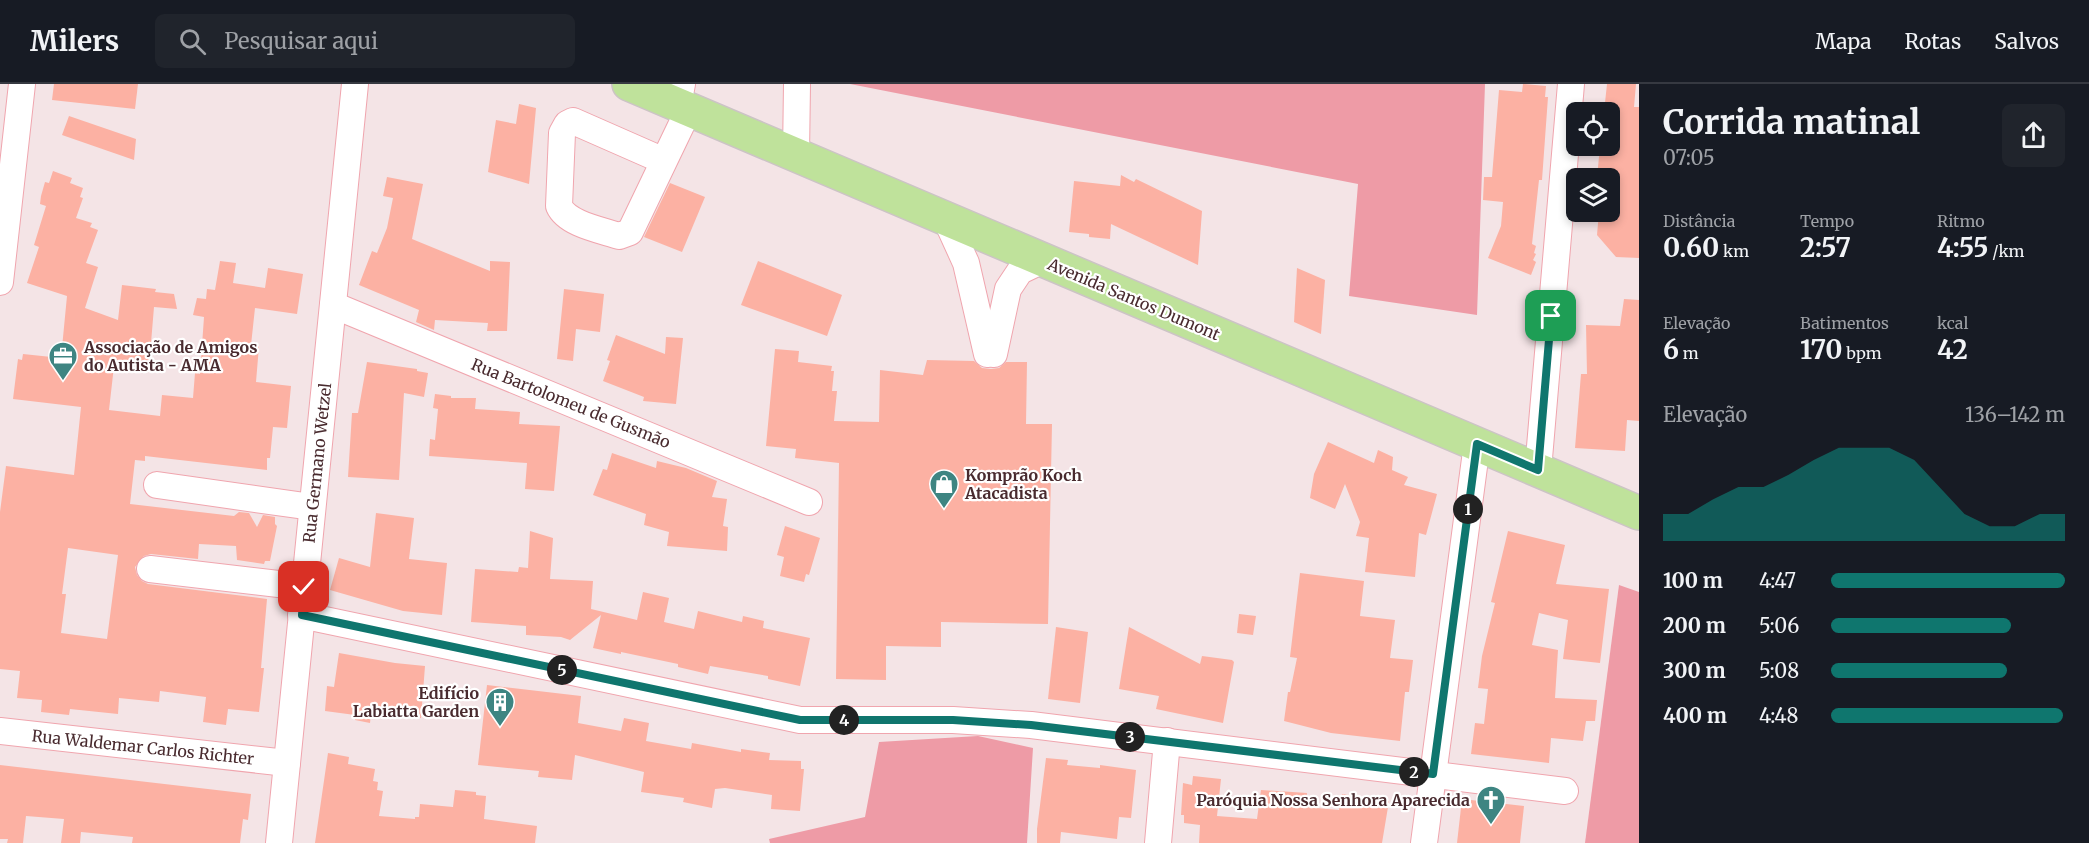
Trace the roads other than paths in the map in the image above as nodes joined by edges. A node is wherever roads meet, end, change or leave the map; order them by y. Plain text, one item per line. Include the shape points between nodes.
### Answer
1 (22, 84) edge
2 (356, 84) edge
3 (629, 84) edge
4 (797, 84) edge
5 (1571, 84) edge
6 (683, 99) edge
7 (796, 155) junction
8 (664, 161) junction
9 (946, 219) junction
10 (1043, 260) junction
11 (0, 282) edge
12 (333, 305) junction
13 (1477, 444) junction
14 (1538, 470) junction
15 (157, 485) dead end
16 (809, 502) dead end
17 (312, 507) junction
18 (1639, 513) edge
19 (150, 569) dead end
20 (304, 587) junction
21 (302, 615) junction
22 (0, 731) edge
23 (1167, 741) junction
24 (287, 763) junction
25 (1433, 774) junction
26 (1565, 790) dead end
27 (279, 843) edge
28 (1158, 843) edge
29 (1424, 843) edge

1 - 11 street
2 - 12 street, Rua Germano Wetzel
3 - 6 main road, Avenida Santos Dumont
4 - 7 street
5 - 14 street
6 - 7 main road, Avenida Santos Dumont
6 - 8 street
7 - 9 main road, Avenida Santos Dumont
8 - 8 street via 630,232 619,236 562,213 562,133 567,124 573,121
9 - 10 main road, Avenida Santos Dumont
9 - 10 street via 966,263 990,354 1008,289 1020,271
10 - 13 main road, Avenida Santos Dumont
12 - 16 street, Rua Bartolomeu de Gusmão
12 - 17 street, Rua Germano Wetzel
13 - 14 main road, Avenida Santos Dumont
13 - 25 street
14 - 18 main road, Avenida Santos Dumont
15 - 17 street
17 - 20 street, Rua Germano Wetzel
19 - 20 street
20 - 21 street, Rua Germano Wetzel
21 - 23 street via 800,720 990,721
21 - 24 street, Rua Germano Wetzel
22 - 24 street, Rua Waldemar Carlos Richter
23 - 25 street
23 - 28 street
24 - 27 street, Rua Germano Wetzel
25 - 26 street
25 - 29 street

